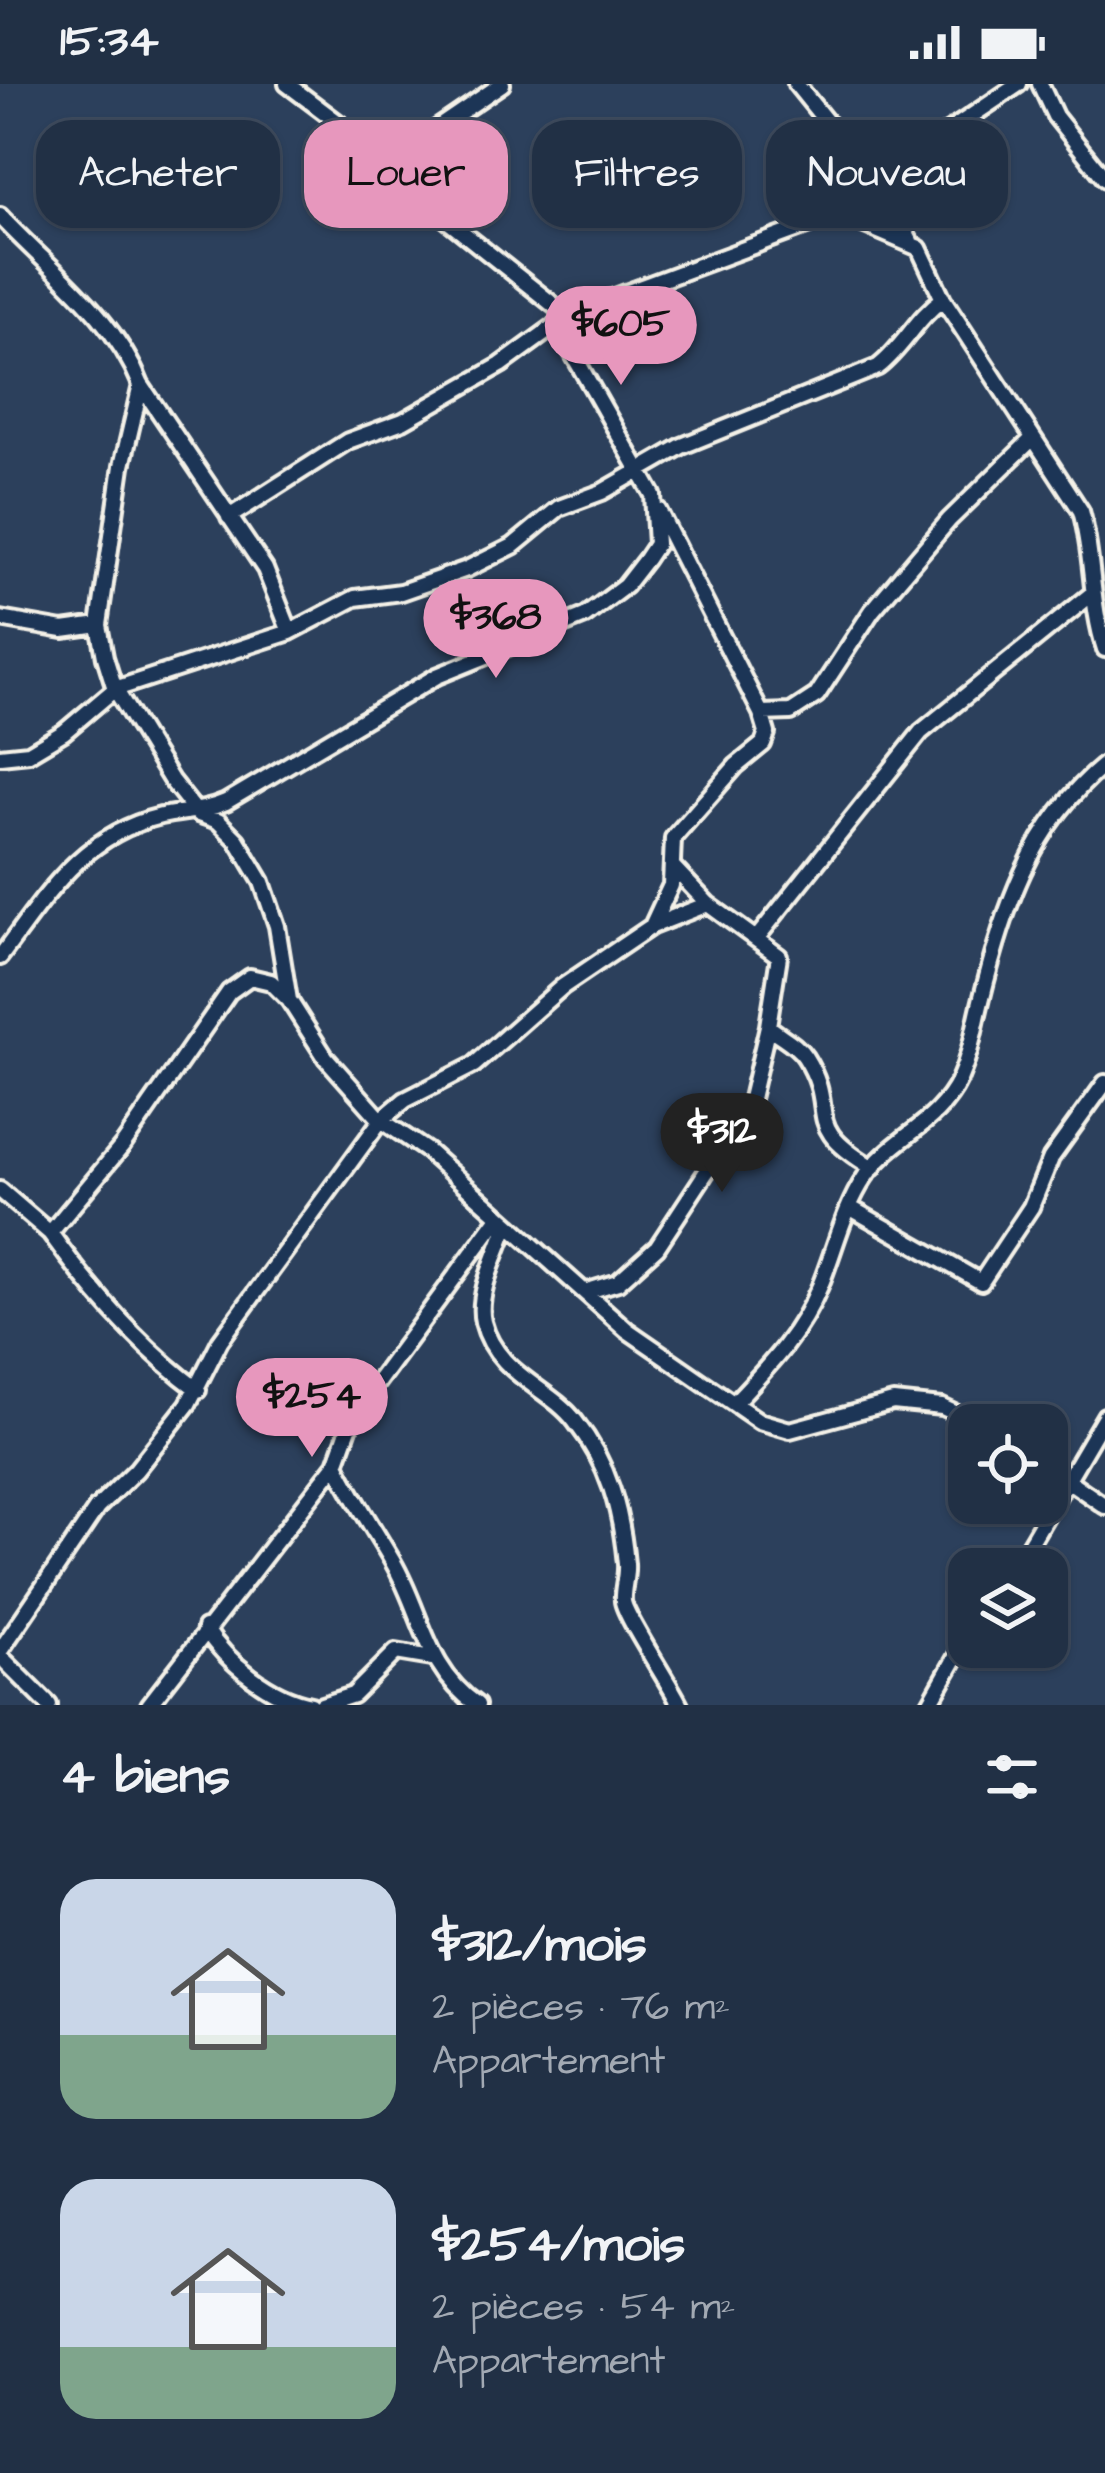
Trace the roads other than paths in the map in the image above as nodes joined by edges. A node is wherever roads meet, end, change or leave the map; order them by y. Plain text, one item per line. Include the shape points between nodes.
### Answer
1 (287, 84) edge
2 (796, 84) edge
3 (1018, 84) edge
4 (1040, 84) edge
5 (498, 85) edge
6 (335, 120) edge
7 (448, 120) edge
8 (825, 120) edge
9 (967, 120) edge
10 (1105, 179) edge
11 (0, 216) edge
12 (456, 228) edge
13 (801, 228) edge
14 (876, 228) edge
15 (902, 228) edge
16 (910, 241) junction
17 (943, 299) junction
18 (561, 316) junction
19 (141, 385) junction
20 (1031, 440) junction
21 (639, 471) junction
22 (658, 510) junction
23 (229, 517) junction
24 (1093, 593) junction
25 (1, 618) edge
26 (99, 625) junction
27 (290, 632) junction
28 (1105, 650) edge
29 (115, 689) junction
30 (761, 712) junction
31 (0, 756) edge
32 (1105, 764) edge
33 (198, 814) junction
34 (674, 868) junction
35 (708, 904) junction
36 (652, 926) junction
37 (756, 939) junction
38 (0, 957) edge
39 (290, 1000) junction
40 (768, 1026) junction
41 (1105, 1082) edge
42 (1093, 1095) junction
43 (1105, 1110) edge
44 (381, 1120) junction
45 (872, 1168) junction
46 (0, 1190) edge
47 (849, 1207) junction
48 (503, 1221) junction
49 (50, 1233) junction
50 (588, 1291) junction
51 (198, 1390) junction
52 (734, 1403) junction
53 (948, 1410) edge
54 (1105, 1416) edge
55 (336, 1464) junction
56 (1068, 1480) edge
57 (1071, 1482) junction
58 (1105, 1506) edge
59 (1029, 1548) edge
60 (205, 1628) junction
61 (0, 1654) edge
62 (432, 1658) junction
63 (950, 1668) edge
64 (49, 1705) edge
65 (148, 1705) edge
66 (311, 1705) edge
67 (322, 1705) edge
68 (477, 1705) edge
69 (680, 1705) edge
70 (929, 1705) edge

1 - 6 street
2 - 8 street
3 - 9 street
4 - 10 street
5 - 7 street
11 - 19 street via 75,287
12 - 18 street
13 - 18 street
14 - 16 street
15 - 16 street
16 - 17 street
17 - 20 street
17 - 21 street via 893,356 864,375 721,428
18 - 21 street via 575,359
18 - 23 street via 501,365 403,421 348,441
19 - 23 street
19 - 26 street
20 - 24 street via 1081,511
20 - 30 street via 872,610 817,695 791,712
21 - 22 street
21 - 27 street via 559,508 490,559 426,585 356,598
22 - 30 street
22 - 33 street via 656,544 646,559 585,616 437,676
23 - 27 street via 277,590
24 - 28 street
24 - 37 street via 920,732
25 - 26 street via 64,630
26 - 29 street
27 - 29 street
29 - 31 street via 29,753
29 - 33 street
30 - 34 street via 764,744 682,825 673,838
32 - 45 street via 1082,782 1024,863 1004,908 956,1086 931,1122
33 - 38 street via 162,816 87,848
33 - 39 street via 237,840 262,882
34 - 35 street
34 - 36 street
35 - 36 street
35 - 37 street
36 - 44 street via 598,959 474,1065
37 - 40 street via 782,962
39 - 44 street via 313,1041
39 - 49 street via 271,982 250,977 229,992 124,1145
40 - 45 street via 802,1052 836,1146
40 - 50 street via 749,1107 658,1247 618,1282
41 - 42 street
42 - 43 street
42 - 47 street via 981,1282
44 - 48 street
44 - 51 street via 220,1341
45 - 47 street
46 - 49 street
47 - 52 street via 788,1346
48 - 50 street
48 - 55 street via 354,1414
48 - 69 street via 483,1322 502,1355 534,1391 572,1416 606,1466 626,1562 623,1601
49 - 51 street via 88,1287
50 - 52 street via 627,1330
51 - 61 street via 97,1508
52 - 53 street via 790,1430 893,1402
54 - 57 street
55 - 60 street
55 - 62 street via 395,1564
56 - 57 street
57 - 58 street
57 - 59 street
60 - 65 street
60 - 66 street via 230,1660 291,1701
61 - 64 street
62 - 67 street via 395,1652 353,1695
62 - 68 street
63 - 70 street

